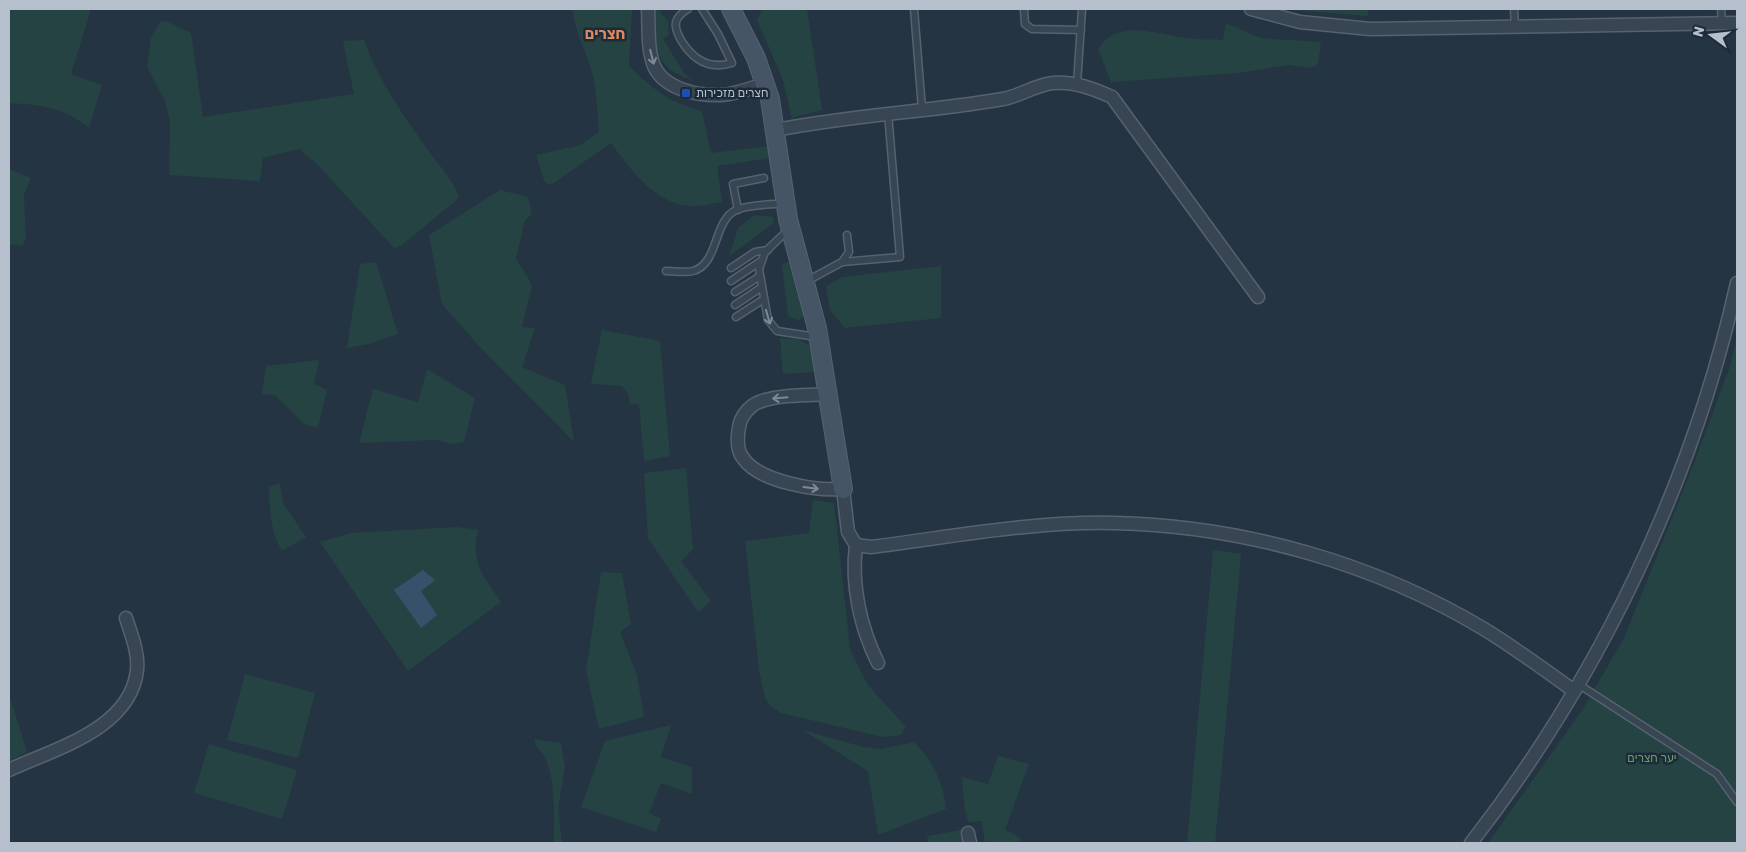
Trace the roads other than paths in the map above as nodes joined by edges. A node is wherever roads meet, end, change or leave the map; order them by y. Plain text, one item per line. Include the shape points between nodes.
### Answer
1 (648, 9) edge
2 (688, 9) edge
3 (702, 9) edge
4 (731, 9) edge
5 (914, 9) edge
6 (1024, 9) edge
7 (1082, 9) edge
8 (1251, 9) edge
9 (1514, 9) edge
10 (1721, 9) edge
11 (1722, 23) junction
12 (1737, 23) edge
13 (1515, 28) junction
14 (1081, 30) junction
15 (765, 84) junction
16 (1077, 84) junction
17 (922, 109) junction
18 (888, 113) junction
19 (776, 130) junction
20 (764, 178) dead end
21 (786, 203) junction
22 (738, 210) junction
23 (790, 228) junction
24 (847, 235) dead end
25 (768, 250) junction
26 (762, 261) junction
27 (842, 262) junction
28 (731, 268) dead end
29 (666, 271) dead end
30 (760, 276) junction
31 (731, 281) dead end
32 (806, 281) junction
33 (1737, 283) edge
34 (762, 287) junction
35 (735, 292) dead end
36 (1258, 297) dead end
37 (764, 299) junction
38 (735, 305) dead end
39 (736, 317) dead end
40 (818, 337) junction
41 (828, 394) junction
42 (843, 489) junction
43 (856, 545) junction
44 (126, 618) dead end
45 (878, 663) dead end
46 (1576, 688) junction
47 (9, 770) edge
48 (1737, 802) edge
49 (1471, 843) edge

1 -> 15 street via 649,43 655,67 673,85 697,93 721,95
2 - 3 lane via 679,14 675,30 688,52 714,66 732,63
4 - 15 street via 746,35
5 - 17 lane
6 - 14 lane via 1025,24 1032,29
7 - 14 lane
8 - 13 street via 1335,27 1412,30
9 - 13 lane
10 - 11 lane
11 - 12 street
11 - 13 street
14 - 16 lane
15 - 19 street
16 - 17 street via 1054,83 1005,99
16 - 36 street via 1112,97
17 - 18 street
18 - 19 street
18 - 27 lane via 900,257
19 - 21 street
20 - 22 lane via 733,184
21 - 22 lane
21 - 23 street
22 - 29 lane via 727,218 702,265 693,271
23 - 25 lane
23 - 32 street
24 - 27 lane via 849,252
25 - 26 lane
25 - 28 lane via 755,252
26 - 30 lane
26 - 31 lane
27 - 32 lane
30 - 34 lane
30 - 35 lane
32 - 40 street
33 - 46 street via 1711,381 1659,524
34 - 37 lane
34 - 38 lane
37 - 39 lane
37 -> 40 lane via 768,320 777,331
40 - 41 street
41 - 42 street
41 -> 42 street via 769,399 758,403 742,418 739,451 753,467 787,483 819,489
42 - 43 street via 848,532
43 - 45 street via 854,563 861,614 868,644
43 - 46 street via 871,547 1018,529 1114,523 1186,528 1261,542 1341,563 1415,593 1484,629
44 - 47 street via 137,670 135,684 121,709 92,731
46 - 48 lane via 1716,774
46 - 49 street via 1516,782

